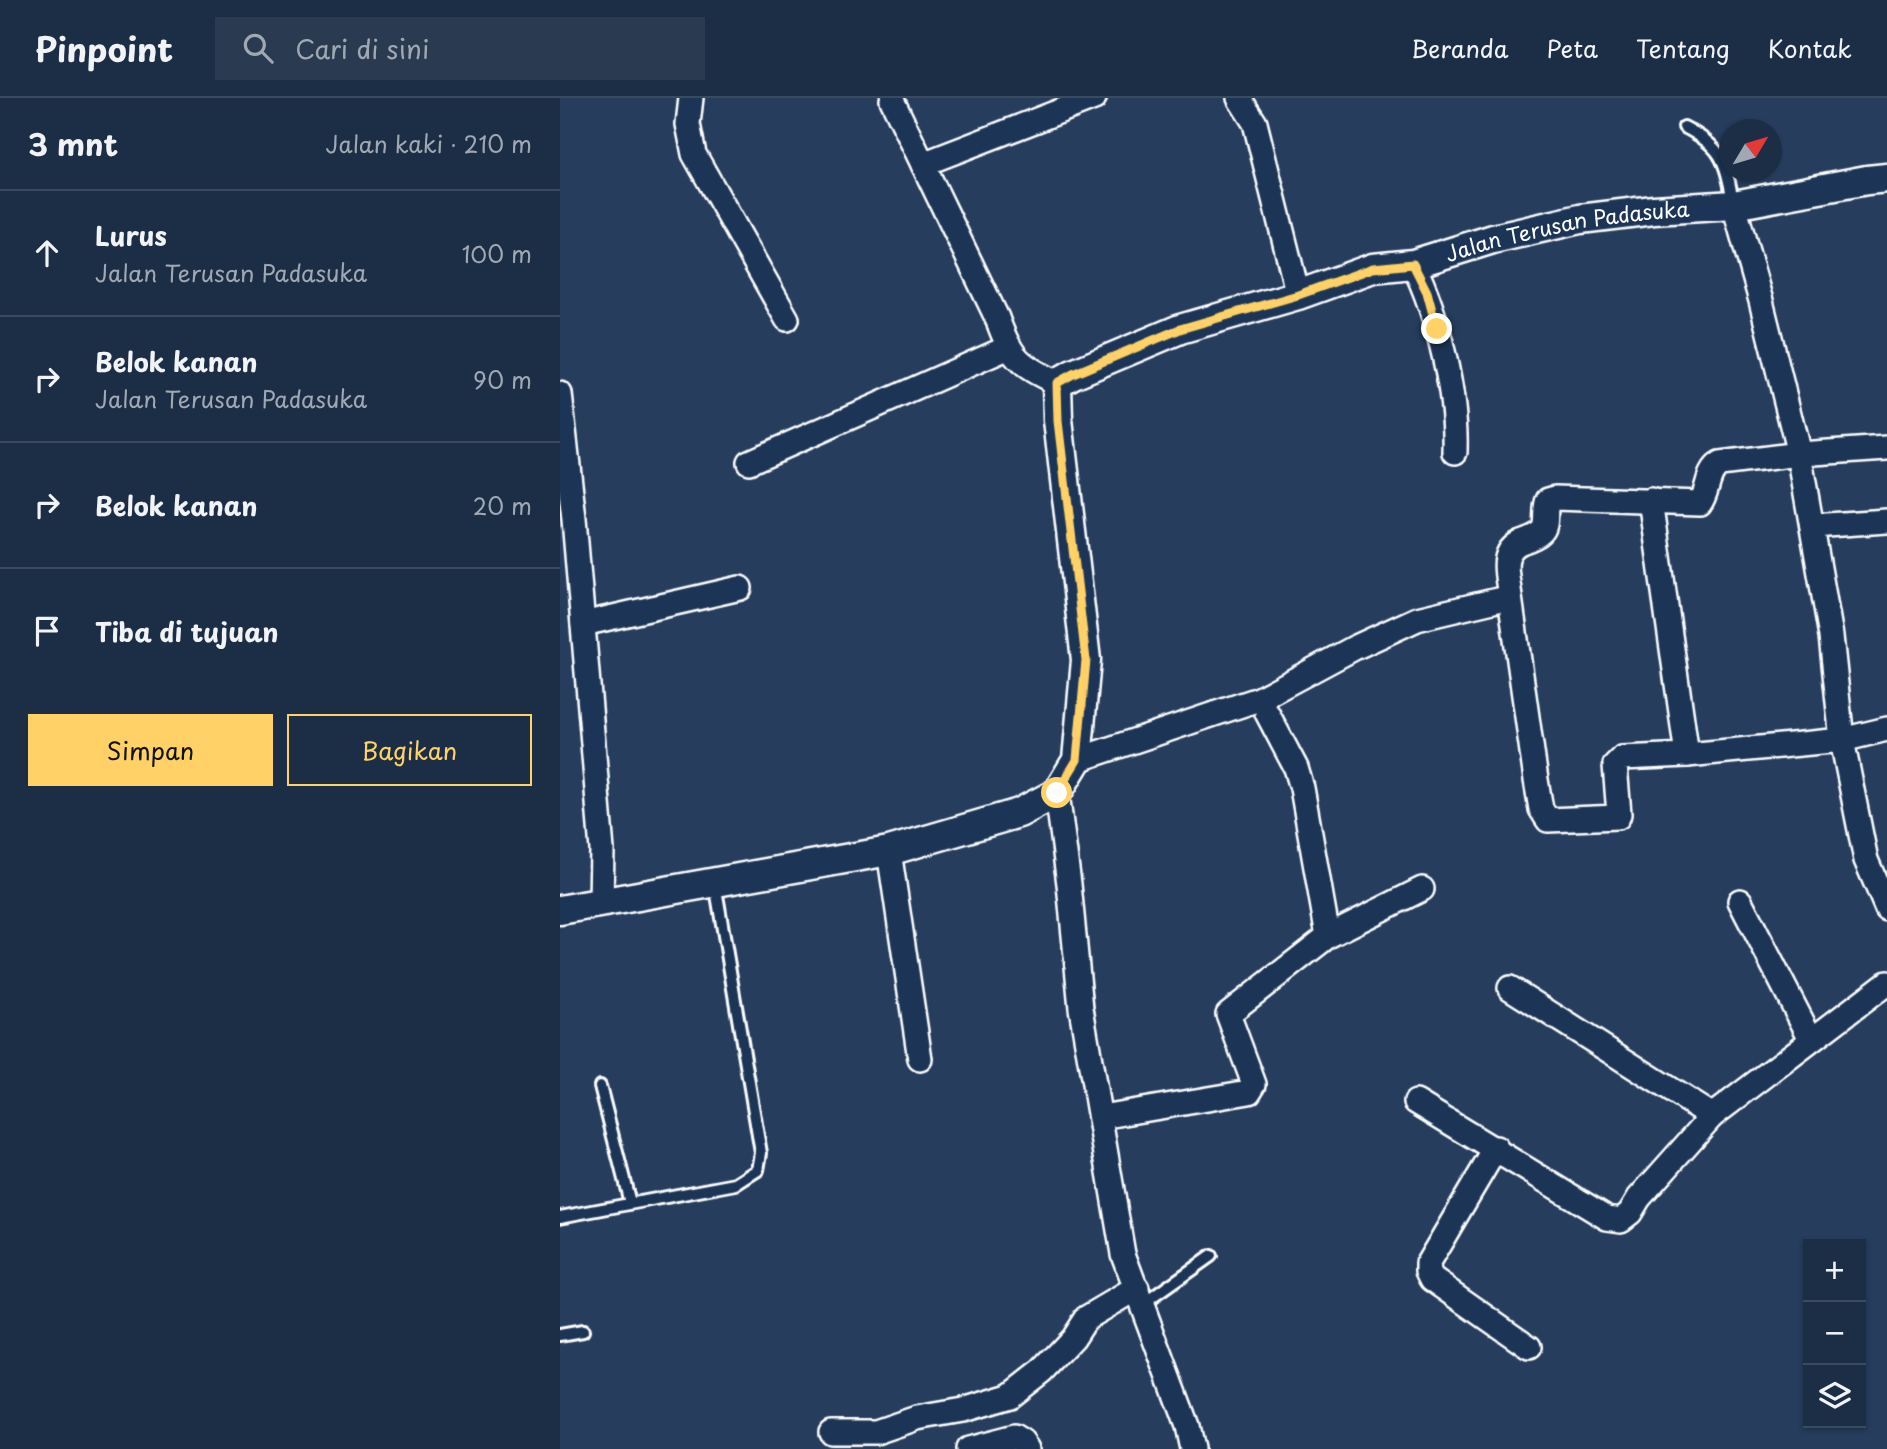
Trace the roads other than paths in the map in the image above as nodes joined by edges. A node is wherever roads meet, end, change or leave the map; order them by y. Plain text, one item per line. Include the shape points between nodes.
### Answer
1 (691, 98) edge
2 (1094, 98) edge
3 (1239, 98) edge
4 (892, 100) dead end
5 (1684, 127) dead end
6 (923, 164) junction
7 (1887, 178) edge
8 (1734, 205) junction
9 (1413, 264) junction
10 (1298, 295) junction
11 (788, 319) dead end
12 (1007, 348) junction
13 (1057, 383) junction
14 (560, 394) edge
15 (1887, 448) edge
16 (1455, 452) dead end
17 (1799, 454) junction
18 (749, 461) dead end
19 (1651, 500) junction
20 (1887, 521) edge
21 (1812, 526) junction
22 (740, 587) dead end
23 (1510, 597) junction
24 (583, 624) junction
25 (1267, 713) dead end
26 (1887, 729) edge
27 (1842, 740) junction
28 (1687, 755) junction
29 (1077, 760) junction
30 (1057, 793) junction
31 (889, 851) junction
32 (715, 883) junction
33 (1422, 889) dead end
34 (1740, 901) dead end
35 (601, 903) junction
36 (1887, 909) edge
37 (560, 910) edge
38 (1328, 936) junction
39 (1887, 984) edge
40 (1510, 988) dead end
41 (1811, 1039) junction
42 (920, 1059) dead end
43 (600, 1086) dead end
44 (1416, 1102) dead end
45 (1101, 1116) junction
46 (1712, 1116) junction
47 (1496, 1148) junction
48 (630, 1203) junction
49 (560, 1217) edge
50 (1211, 1256) dead end
51 (1140, 1296) junction
52 (583, 1331) dead end
53 (560, 1335) edge
54 (1529, 1347) dead end
55 (831, 1432) dead end
56 (968, 1449) edge
57 (1027, 1449) edge
58 (1192, 1449) edge

1 - 11 street via 688,124 694,154
2 - 6 street
3 - 10 street via 1255,123
4 - 6 street
5 - 8 lane via 1716,149
6 - 12 street
7 - 8 street, Jalan Terusan Padasuka
8 - 9 street, Jalan Terusan Padasuka via 1580,219
8 - 17 street
9 - 10 street, Jalan Terusan Padasuka via 1373,268
9 - 16 street via 1437,329 1456,424
10 - 13 street, Jalan Terusan Padasuka via 1180,329
12 - 13 street via 1031,371
12 - 18 street
13 - 29 street via 1086,660
14 - 24 street
15 - 17 street
17 - 19 street via 1715,467 1700,503
17 - 21 street
19 - 23 street via 1548,500 1540,534 1512,547 1506,556
19 - 28 street
20 - 21 street
21 - 27 street
22 - 24 street
23 - 28 street via 1536,780 1541,809 1548,820 1618,817 1618,760
23 - 29 street via 1417,619 1259,699
24 - 35 street via 602,850
25 - 38 street via 1303,788
26 - 27 street
27 - 28 street
27 - 36 street via 1866,860
29 - 30 street
30 - 31 street via 1019,813
30 - 45 street via 1080,1008
31 - 32 street
31 - 42 street
32 - 35 street
32 - 48 lane via 761,1153 758,1170 736,1184
33 - 38 street
34 - 41 street
35 - 37 street
38 - 45 street via 1228,1014 1254,1084 1249,1091
39 - 41 street
40 - 46 street
41 - 46 street
43 - 48 lane
44 - 47 street
45 - 51 street via 1123,1254
46 - 47 street via 1621,1220 1607,1218
47 - 54 street via 1428,1263 1428,1271 1432,1279
48 - 49 lane
50 - 51 lane
51 - 55 street via 1086,1318 1042,1371 1010,1396 876,1432
51 - 58 street
52 - 53 lane
56 - 57 street via 1014,1437

